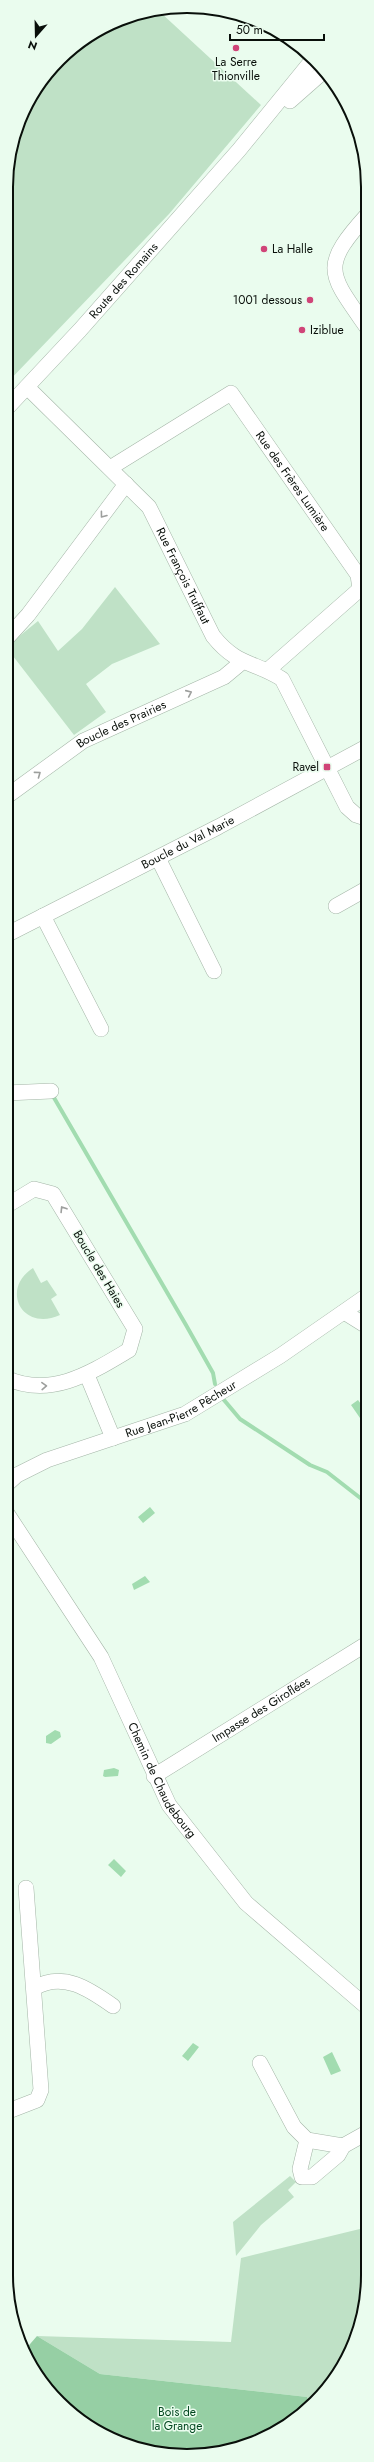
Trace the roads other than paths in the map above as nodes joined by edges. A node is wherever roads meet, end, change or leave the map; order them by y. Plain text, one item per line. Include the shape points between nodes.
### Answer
1 (310, 64) edge
2 (320, 74) edge
3 (239, 150) junction
4 (361, 222) edge
5 (361, 319) edge
6 (27, 387) junction
7 (13, 402) edge
8 (110, 468) junction
9 (126, 484) junction
10 (13, 631) edge
11 (242, 662) junction
12 (268, 670) junction
13 (361, 750) edge
14 (327, 767) junction
15 (13, 792) edge
16 (361, 817) edge
17 (158, 858) junction
18 (361, 892) edge
19 (336, 906) dead end
20 (43, 916) junction
21 (13, 931) edge
22 (214, 971) dead end
23 (101, 1029) dead end
24 (51, 1091) dead end
25 (13, 1093) edge
26 (13, 1202) edge
27 (361, 1300) edge
28 (344, 1312) junction
29 (361, 1323) edge
30 (87, 1375) junction
31 (13, 1380) edge
32 (113, 1438) junction
33 (13, 1479) edge
34 (13, 1523) edge
35 (361, 1647) edge
36 (154, 1776) junction
37 (26, 1888) dead end
38 (34, 1988) junction
39 (361, 2002) edge
40 (113, 2006) dead end
41 (260, 2063) dead end
42 (13, 2109) edge
43 (361, 2136) edge
44 (307, 2140) junction
45 (343, 2146) junction

1 - 3 street, Route des Romains
2 - 3 street, Route des Romains via 300,90 269,124
3 - 6 street, Route des Romains
4 - 5 street via 339,248 334,274
6 - 7 street, Route des Romains
6 - 8 street, Rue François Truffaut
8 - 9 street, Rue François Truffaut
8 - 12 street, Rue des Frères Lumière via 231,393 358,575 360,589
9 -> 10 street
9 - 11 street, Rue François Truffaut via 149,507 213,636 226,652
11 - 12 street, Rue François Truffaut
15 -> 11 street, Boucle des Prairies via 83,741 224,678
12 - 14 street, Rue François Truffaut via 282,679
13 - 14 street, Boucle du Val Marie
14 - 16 street, Rue François Truffaut via 347,807
14 - 17 street, Boucle du Val Marie
17 - 20 street, Boucle du Val Marie
17 - 22 street
18 - 19 street
20 - 21 street, Boucle du Val Marie
20 - 23 street
24 - 25 street
30 -> 26 street, Boucle des Haies via 129,1350 135,1329 53,1194 34,1189
27 - 28 street, Rue Jean-Pierre Pêcheur
28 - 29 street
28 - 32 street, Rue Jean-Pierre Pêcheur via 280,1356 184,1414
31 -> 30 street, Boucle des Haies via 39,1386 61,1384
30 - 32 street
32 - 33 street, Rue Jean-Pierre Pêcheur via 47,1460
34 - 36 street, Chemin de Chaudebourg via 101,1657 127,1710
35 - 36 street, Impasse des Giroflées
36 - 39 street, Chemin de Chaudebourg via 169,1805 246,1903
37 - 38 street
38 - 40 street via 46,1981 76,1984
38 - 42 street via 42,2082 37,2100
41 - 44 street via 288,2118
43 - 45 street
44 - 45 street
44 - 45 street via 300,2169 302,2177 312,2177 338,2155

